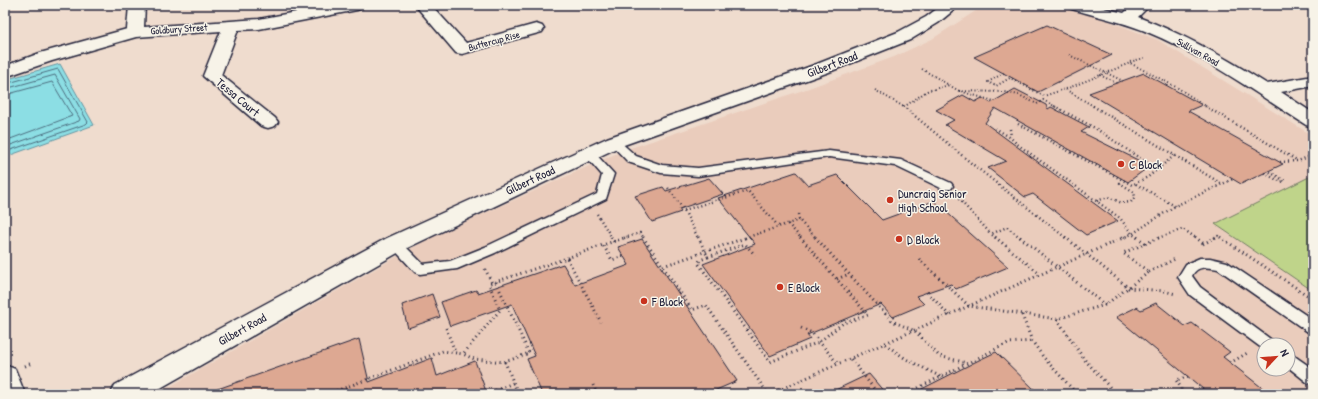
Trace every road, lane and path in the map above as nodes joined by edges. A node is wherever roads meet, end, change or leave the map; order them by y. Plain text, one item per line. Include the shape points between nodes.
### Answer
1 (137, 5) edge
2 (357, 5) edge
3 (423, 5) edge
4 (952, 5) edge
5 (1074, 5) edge
6 (1142, 5) edge
7 (1127, 19) junction
8 (231, 26) junction
9 (536, 29) dead end
10 (135, 32) junction
11 (1069, 55) dead end
12 (1144, 58) dead end
13 (1130, 62) junction
14 (922, 69) dead end
15 (5, 72) edge
16 (1004, 73) dead end
17 (1100, 74) junction
18 (1123, 81) dead end
19 (1313, 81) edge
20 (1116, 83) dead end
21 (950, 85) junction
22 (1065, 89) junction
23 (875, 90) dead end
24 (1264, 90) junction
25 (959, 91) junction
26 (994, 101) dead end
27 (904, 107) junction
28 (1313, 121) edge
29 (268, 122) dead end
30 (1018, 124) dead end
31 (995, 128) dead end
32 (1010, 128) dead end
33 (1011, 138) junction
34 (614, 142) junction
35 (589, 153) junction
36 (1175, 155) junction
37 (1313, 155) edge
38 (1298, 161) junction
39 (1280, 162) dead end
40 (1159, 169) junction
41 (1268, 171) dead end
42 (1264, 173) dead end
43 (1232, 179) dead end
44 (1123, 181) junction
45 (1136, 184) junction
46 (1222, 184) junction
47 (947, 186) joint
48 (668, 188) dead end
49 (1097, 201) junction
50 (1175, 206) junction
51 (684, 210) junction
52 (595, 212) dead end
53 (798, 214) dead end
54 (799, 220) junction
55 (788, 224) junction
56 (779, 227) junction
57 (991, 234) junction
58 (1132, 234) junction
59 (614, 242) junction
60 (1145, 243) junction
61 (395, 244) junction
62 (1204, 244) dead end
63 (603, 245) junction
64 (705, 252) junction
65 (1088, 254) junction
66 (755, 255) dead end
67 (623, 256) dead end
68 (708, 257) junction
69 (567, 258) junction
70 (919, 259) dead end
71 (663, 266) junction
72 (1058, 267) junction
73 (485, 268) dead end
74 (849, 274) junction
75 (1040, 274) junction
76 (836, 279) junction
77 (496, 282) junction
78 (492, 284) junction
79 (1129, 288) junction
80 (1195, 291) junction
81 (927, 292) dead end
82 (1105, 305) junction
83 (969, 306) junction
84 (1022, 315) junction
85 (950, 316) junction
86 (1057, 319) junction
87 (601, 322) dead end
88 (446, 328) dead end
89 (801, 328) dead end
90 (1313, 328) edge
91 (915, 331) junction
92 (1257, 337) edge
93 (1032, 341) junction
94 (819, 342) junction
95 (885, 344) junction
96 (1251, 351) dead end
97 (455, 353) junction
98 (463, 354) junction
99 (851, 359) junction
100 (505, 362) junction
101 (967, 363) junction
102 (1230, 363) dead end
103 (838, 364) junction
104 (1296, 365) edge
105 (5, 377) edge
106 (941, 377) junction
107 (1188, 377) dead end
108 (1313, 378) edge
109 (514, 384) junction
110 (593, 385) dead end
111 (11, 394) edge
112 (125, 394) edge
113 (328, 394) edge
114 (487, 394) edge
115 (518, 394) edge
116 (597, 394) edge
117 (769, 394) edge
118 (878, 394) edge
119 (906, 394) edge
120 (1077, 394) edge
121 (1116, 394) edge
122 (1181, 394) edge

1 - 10 street
2 - 8 street, Goldbury Street via 259,24
3 - 9 street, Buttercup Rise via 462,49
4 - 34 street, Gilbert Road via 904,36 823,68
5 - 7 street, Sullivan Road
6 - 7 street
7 - 24 street, Sullivan Road via 1165,34
8 - 10 street, Goldbury Street
8 - 29 street, Tessa Court via 212,76
10 - 15 street, Goldbury Street via 46,57
11 - 18 path, bridge
12 - 13 path
13 - 17 path
13 - 38 path
14 - 21 path
16 - 22 path via 988,82 996,86 1010,78 1044,96
17 - 20 path
17 - 22 path
19 - 24 street
21 - 25 path
21 - 27 path via 927,91
22 - 36 path
23 - 27 path
24 - 28 street, Sullivan Road
25 - 26 path
25 - 40 path via 1004,92 1019,95 1037,104 1043,100 1095,128
27 - 65 path via 982,172
30 - 44 path
31 - 33 path
32 - 33 path
33 - 49 path
34 - 35 street, Gilbert Road
34 - 47 lane via 632,159 661,169 698,172 829,154 897,163
35 - 61 street, Gilbert Road
35 - 61 lane via 608,174 602,196 522,235 452,266 420,269
36 - 40 path
36 - 46 path
37 - 38 path
38 - 39 path
40 - 45 path
41 - 42 path via 1285,180 1281,182
43 - 46 path
44 - 45 path
44 - 49 path via 1120,183 1134,192 1132,202 1122,203 1108,197
45 - 50 path
46 - 50 path
47 - 57 path
48 - 51 path
49 - 58 path via 1120,218
50 - 58 path
51 - 56 path via 748,191
51 - 64 path
52 - 59 path
53 - 54 path
54 - 55 path
54 - 74 path
55 - 56 path
55 - 76 path
56 - 64 path
57 - 72 path via 1008,227
57 - 75 path
58 - 60 path
58 - 65 path
59 - 63 path
59 - 71 path via 640,233
60 - 62 path via 1183,229
60 - 79 path via 1124,253 1149,272
61 - 112 street, Gilbert Road
63 - 67 path via 612,260
63 - 69 path
64 - 68 path
64 - 71 path
65 - 72 path
65 - 79 path
66 - 68 path via 745,244
68 - 94 path via 698,263 770,362
69 - 77 path
69 - 87 path
70 - 83 path
71 - 117 path via 692,310 706,305
72 - 75 path
72 - 82 path
73 - 78 path
74 - 76 path
74 - 91 path via 892,321
75 - 83 path
76 - 94 path via 868,315 843,323
77 - 78 path
77 - 100 path via 529,353
78 - 98 path via 489,284 500,310
79 - 80 path via 1164,291 1184,296
79 - 82 path
80 - 90 lane via 1185,277 1187,269 1195,263 1222,266
80 - 92 lane
81 - 85 path
82 - 86 path
83 - 84 path
83 - 85 path
84 - 86 path
84 - 93 path
85 - 91 path
86 - 121 path via 1068,339 1098,379
88 - 97 path
89 - 94 path via 812,334
91 - 95 path
91 - 101 path via 939,356
93 - 101 path via 1008,343 978,360
93 - 120 path
94 - 103 path
95 - 99 path
95 - 106 path via 906,359
96 - 102 path
97 - 98 path
97 - 113 path via 443,351
98 - 100 path via 474,359
99 - 103 path
99 - 118 path
100 - 109 path
101 - 106 path
103 - 117 path
104 - 108 lane
105 - 111 street
106 - 119 path
107 - 122 path via 1176,380 1181,388
109 - 114 path
109 - 115 path
110 - 116 path

